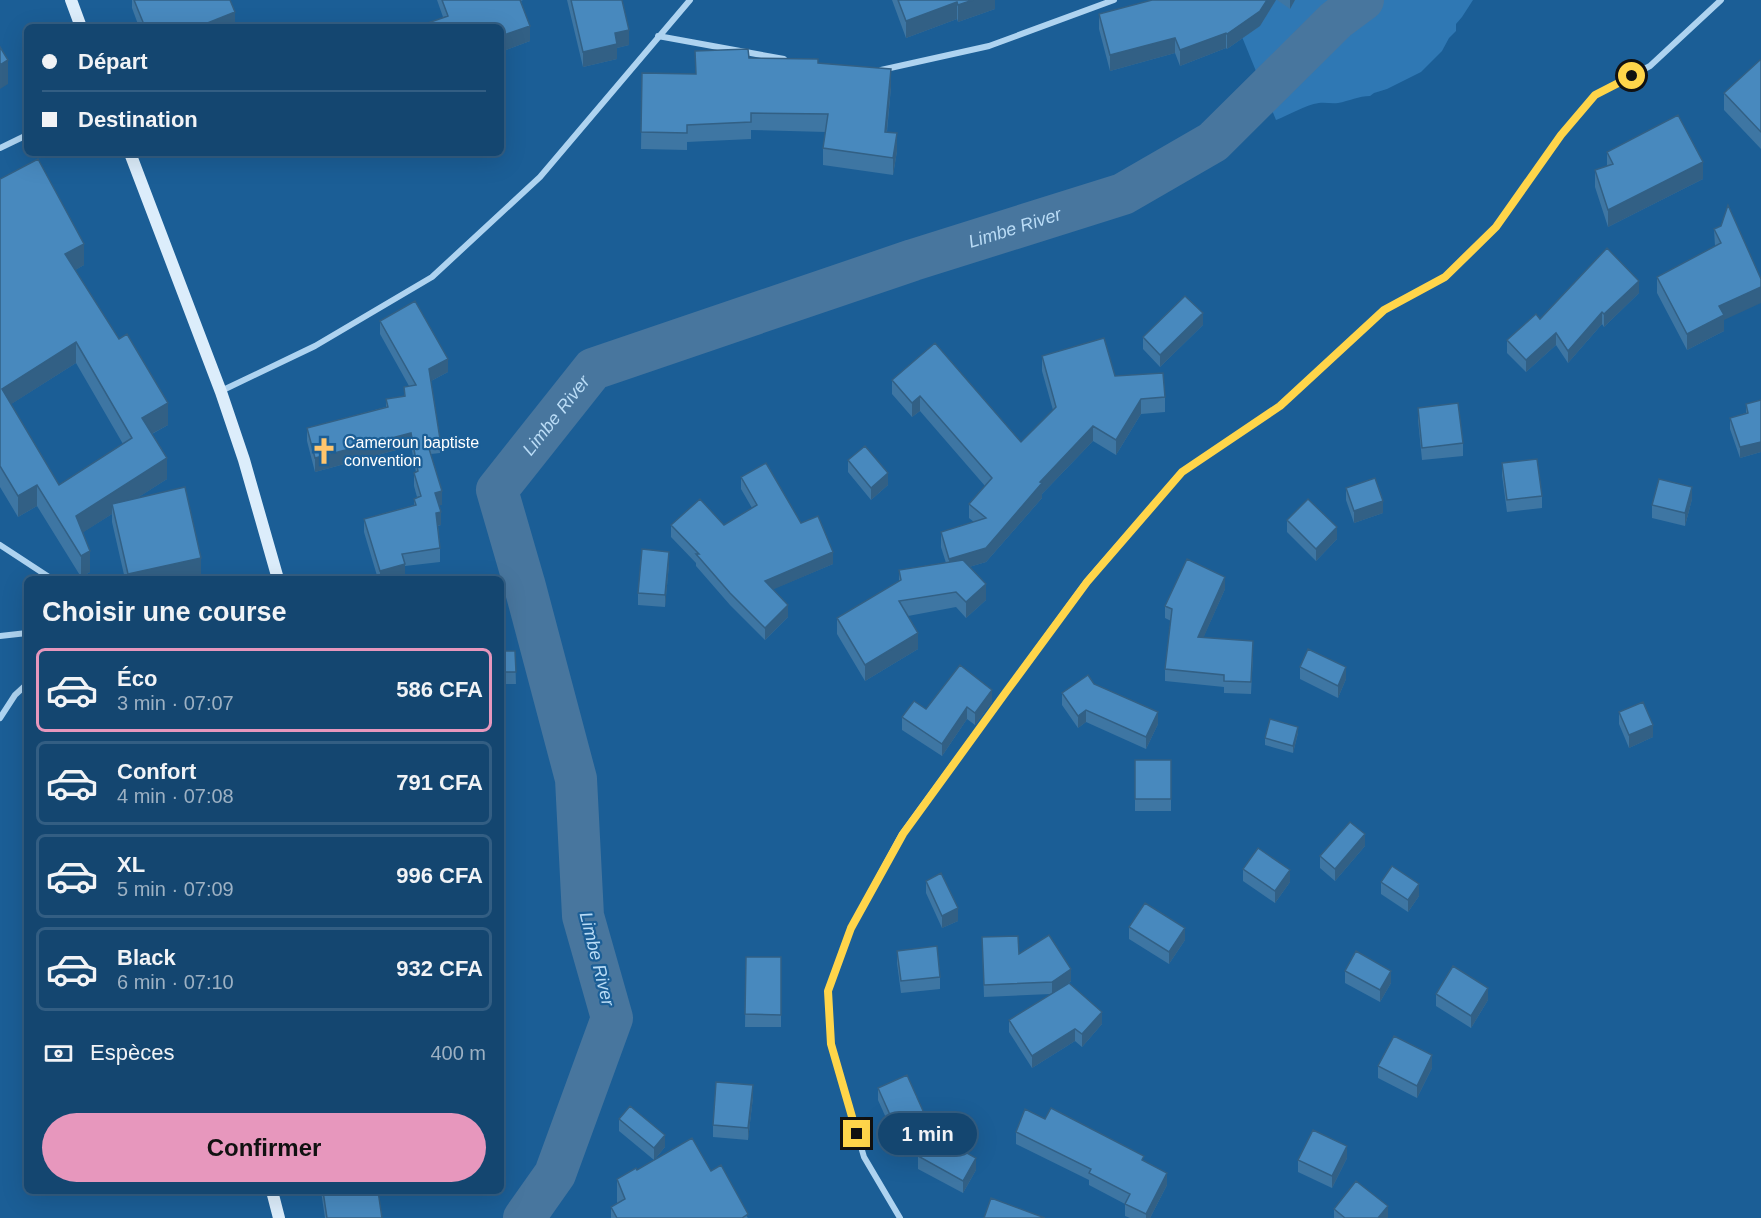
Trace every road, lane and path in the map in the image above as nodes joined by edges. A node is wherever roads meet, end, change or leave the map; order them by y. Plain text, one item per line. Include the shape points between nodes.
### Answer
1 (71, 0) edge
2 (690, 0) edge
3 (1114, 0) edge
4 (1721, 0) edge
5 (80, 24) edge
6 (658, 36) junction
7 (794, 62) edge
8 (874, 69) edge
9 (24, 136) edge
10 (0, 148) edge
11 (131, 156) edge
12 (221, 392) junction
13 (0, 545) edge
14 (47, 576) edge
15 (277, 576) edge
16 (24, 633) edge
17 (0, 636) edge
18 (24, 687) edge
19 (0, 718) edge
20 (273, 1194) edge
21 (279, 1218) edge
22 (900, 1218) edge

1 - 5 street
2 - 6 street
3 - 8 street via 989,46 886,70
4 - 22 street via 1650,66 1595,95 1561,135 1496,227 1445,277 1384,310 1280,406 1182,472 1087,582 903,834 851,928 828,991 831,1044 864,1157
6 - 7 street
6 - 12 street via 540,177 432,277 315,346
9 - 10 street
11 - 12 street
12 - 15 street
13 - 14 street
16 - 17 street
18 - 19 street
20 - 21 street

